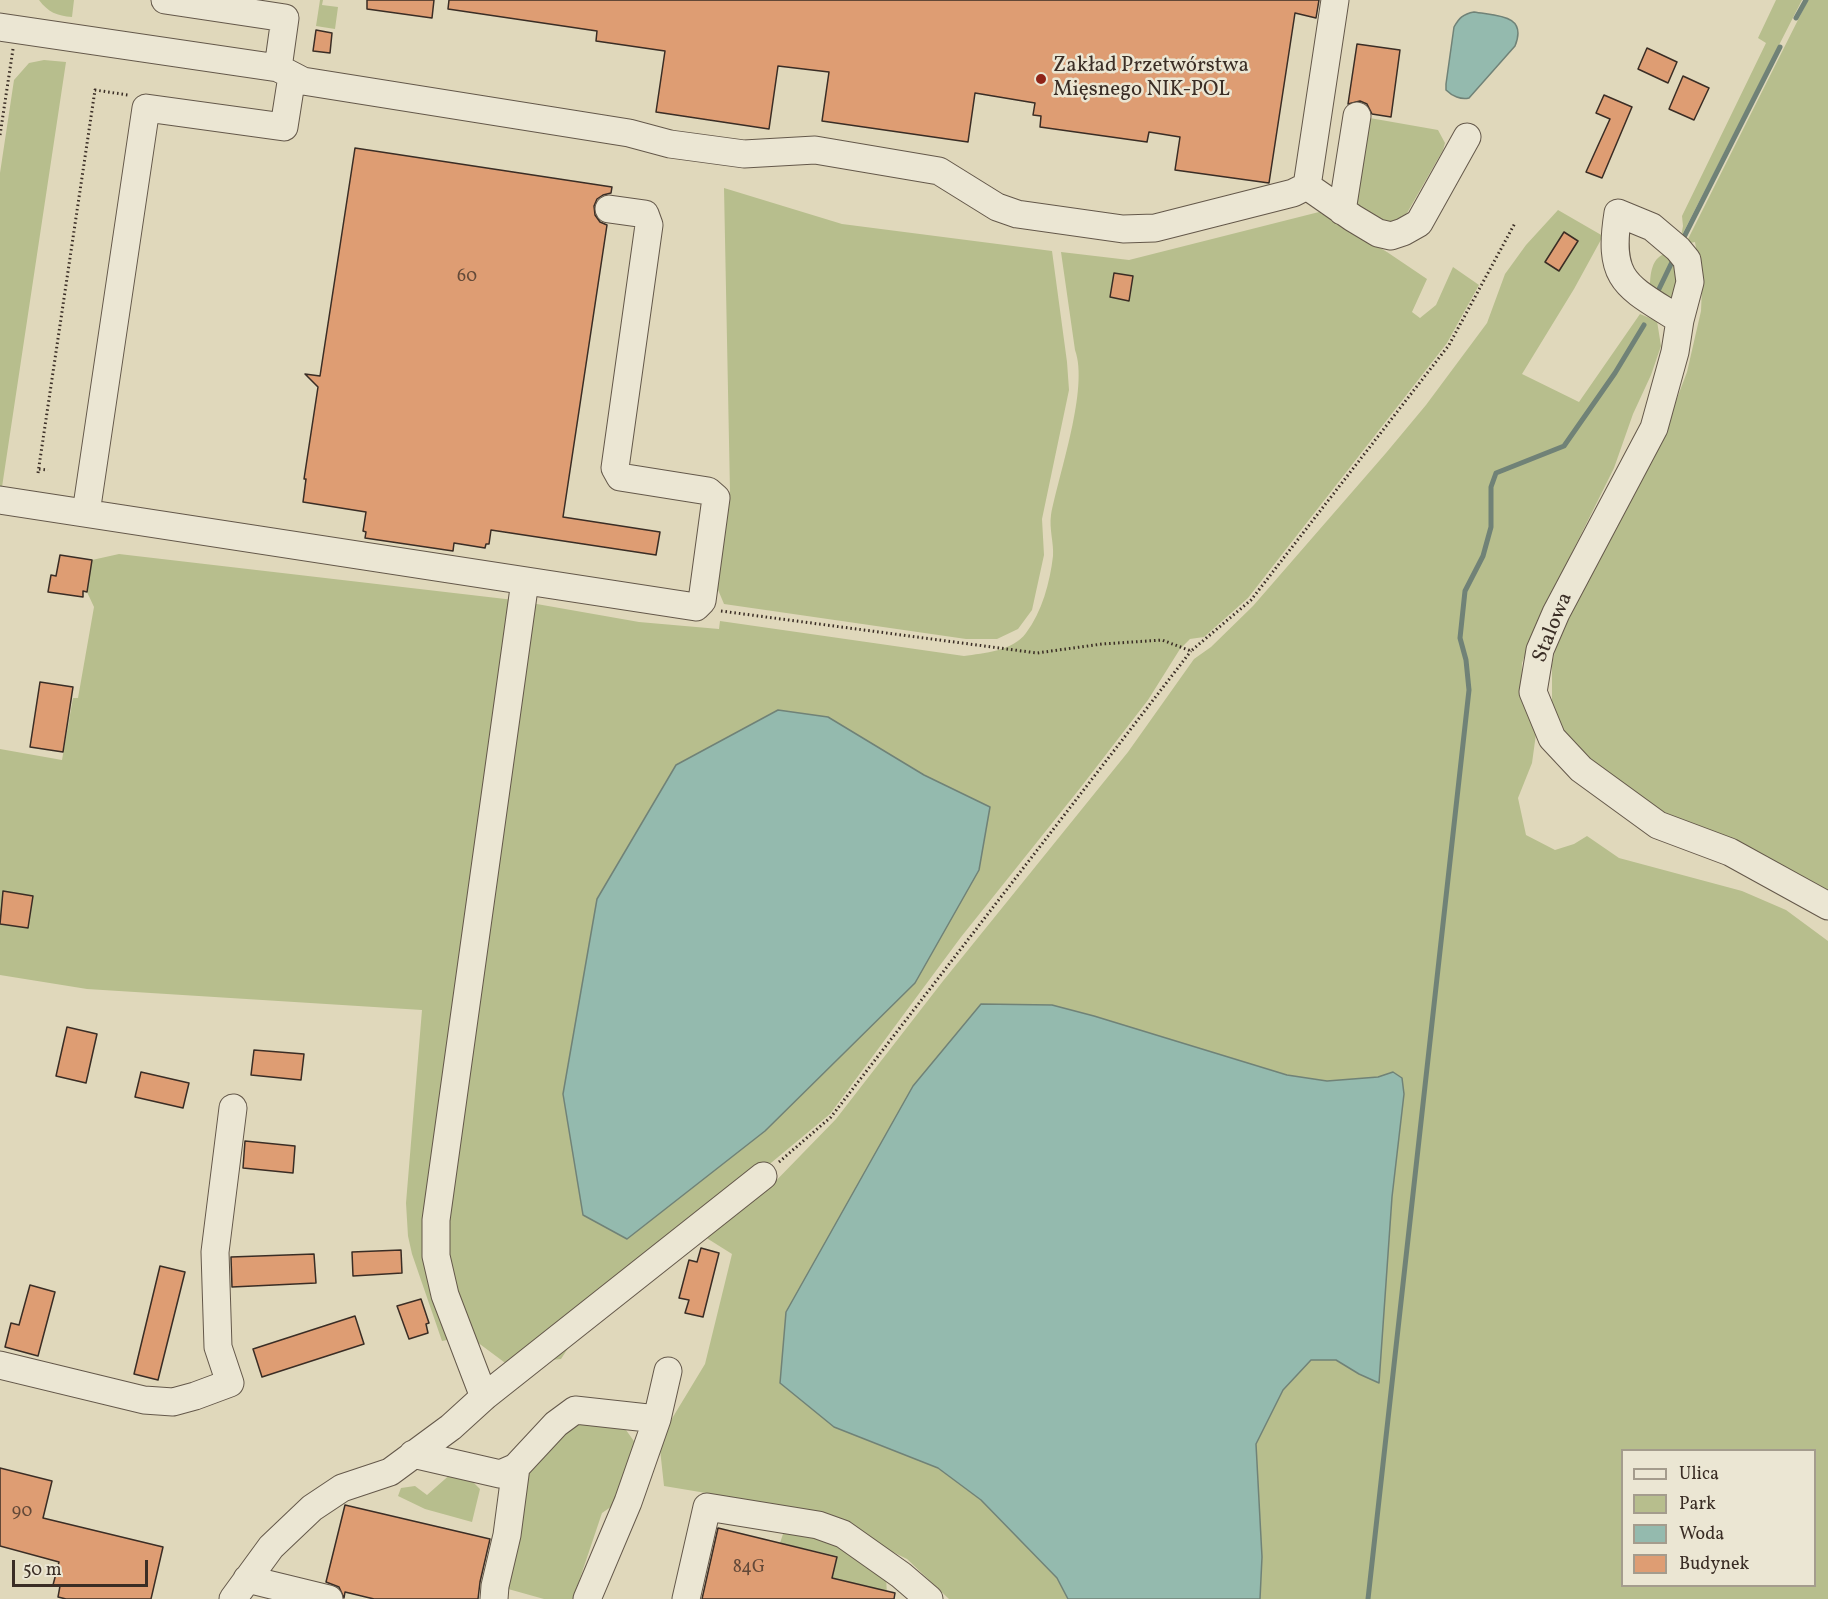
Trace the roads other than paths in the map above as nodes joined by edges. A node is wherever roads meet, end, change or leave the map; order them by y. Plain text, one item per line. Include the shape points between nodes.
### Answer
1 (165, 0) edge
2 (1335, 0) edge
3 (229, 5) edge
4 (8, 28) edge
5 (285, 72) junction
6 (1357, 116) dead end
7 (1467, 137) dead end
8 (1307, 186) junction
9 (609, 209) dead end
10 (1342, 211) junction
11 (1680, 320) dead end
12 (0, 500) edge
13 (86, 513) junction
14 (525, 581) junction
15 (1828, 906) edge
16 (232, 1108) dead end
17 (763, 1176) road end
18 (0, 1365) edge
19 (668, 1371) dead end
20 (484, 1397) junction
21 (657, 1419) junction
22 (413, 1454) junction
23 (516, 1467) junction
24 (240, 1589) edge
25 (329, 1599) edge
26 (494, 1599) edge
27 (586, 1599) edge
28 (686, 1599) edge
29 (929, 1599) edge

1 - 3 street
2 - 8 street
3 - 5 street via 285,18
4 - 5 street
5 - 8 street via 303,81 629,133 670,144 744,154 815,150 939,171 997,207 1017,214 1123,229 1155,228 1293,194
5 - 13 street via 284,127 146,108
6 - 10 street
7 - 10 street via 1419,223 1391,236 1378,233
8 - 10 street
9 - 14 street via 645,214 649,225 615,468 620,477 708,491 716,498 702,601 696,607
11 - 15 street, Stalowa via 1654,428 1556,613 1540,650 1533,692 1552,738 1581,769 1658,825 1730,852
12 - 13 street
13 - 14 street
14 - 20 street via 436,1220 436,1257 445,1295
16 - 18 street via 215,1252 218,1347 230,1383 173,1402 144,1400
17 - 20 street
19 - 21 street
20 - 22 street
21 - 23 street via 575,1410 556,1424
21 - 27 street via 628,1502
22 - 23 street via 500,1474
22 - 24 street via 390,1472 342,1488 312,1508 272,1547
23 - 26 street
24 - 25 street
28 - 29 street via 707,1507 818,1525 843,1534

